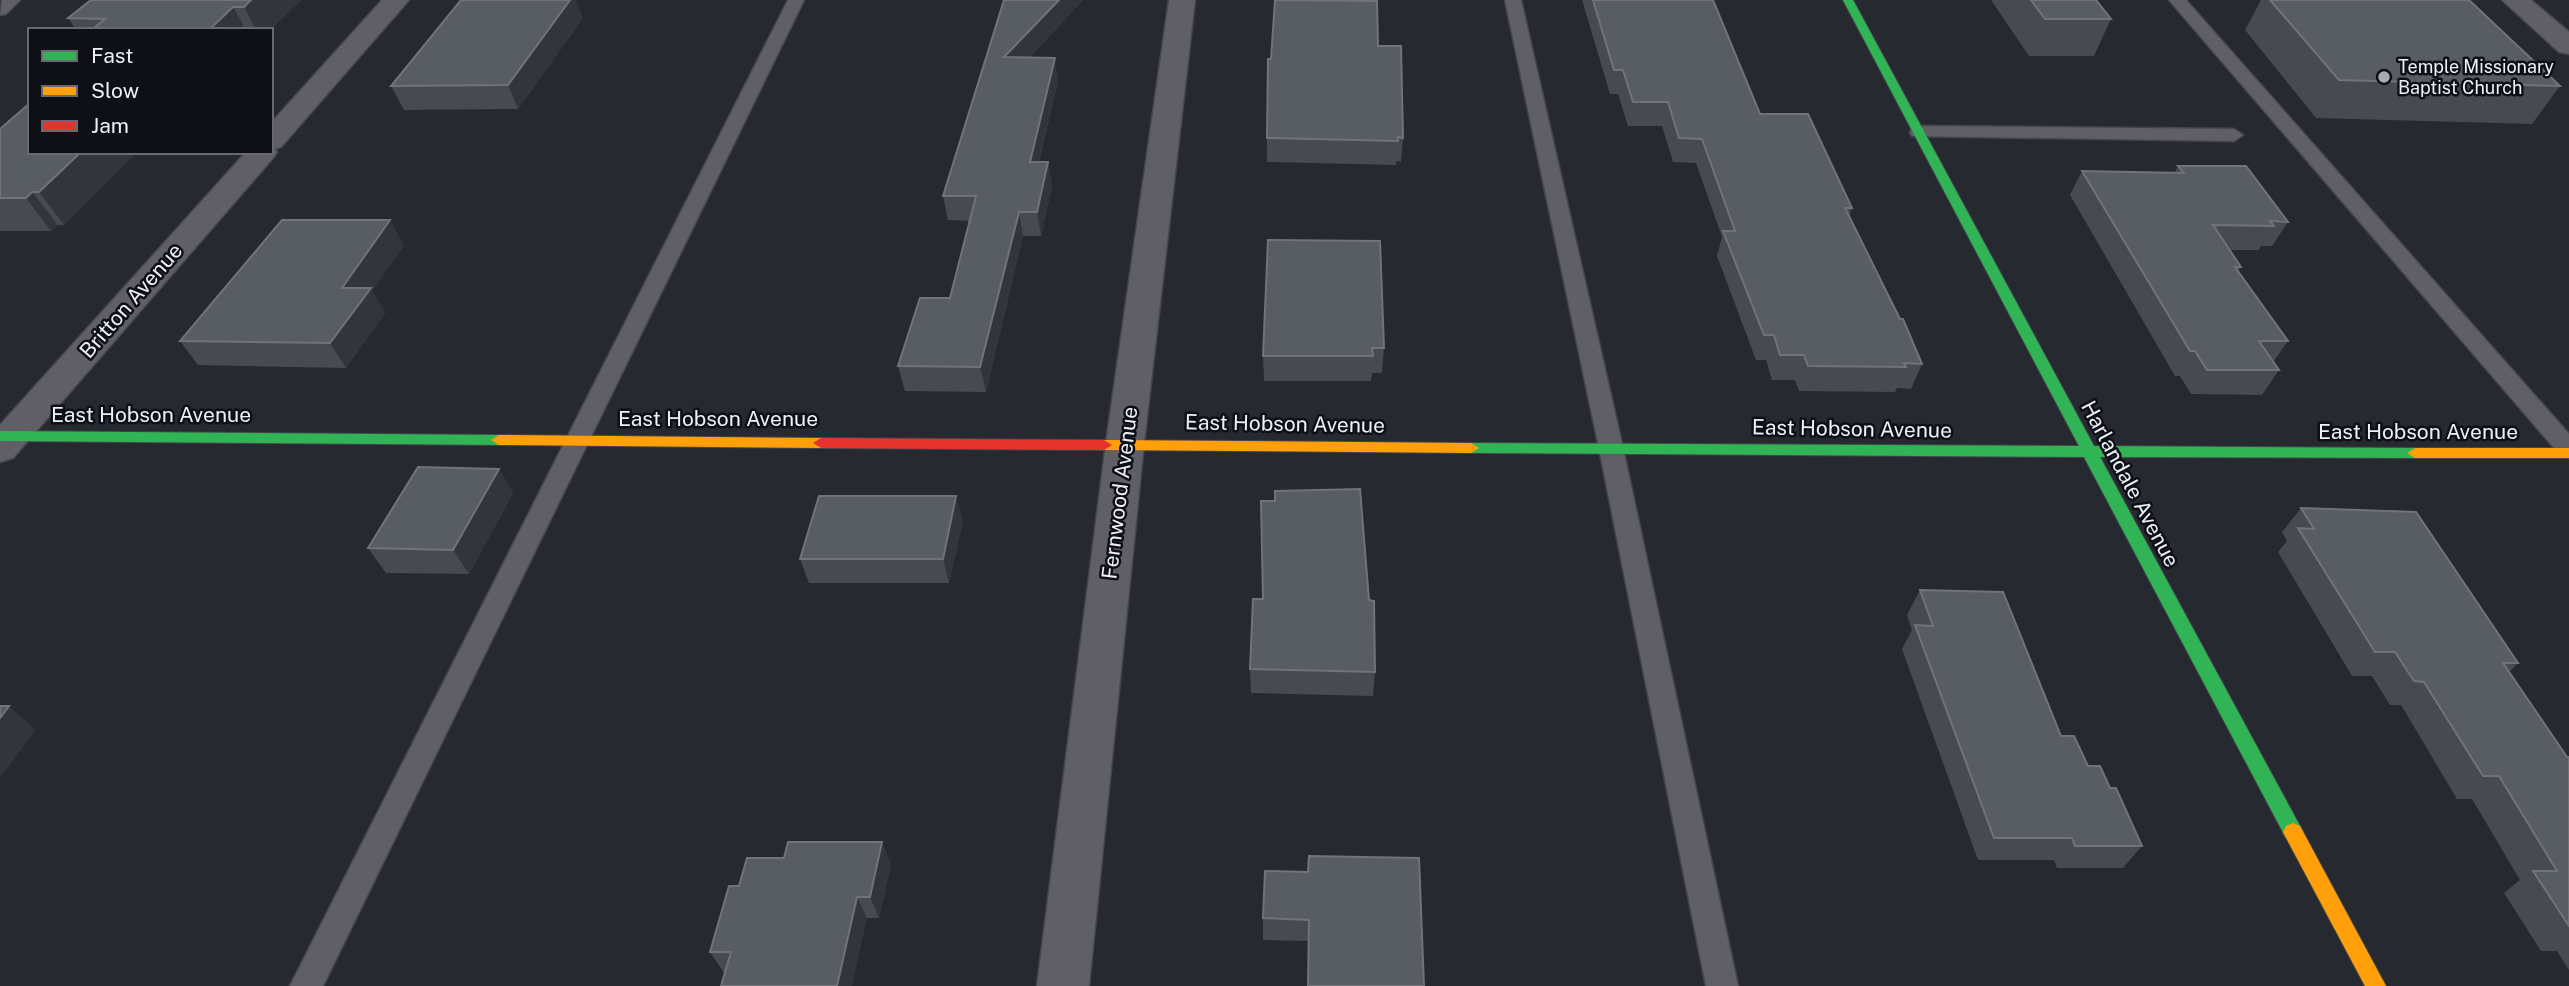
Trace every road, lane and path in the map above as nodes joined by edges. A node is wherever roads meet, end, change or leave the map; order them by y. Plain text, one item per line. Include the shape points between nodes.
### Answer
1 (12, 0) edge
2 (396, 0) edge
3 (796, 0) edge
4 (1182, 0) edge
5 (1513, 0) edge
6 (1848, 0) edge
7 (2177, 0) edge
8 (2515, 0) edge
9 (0, 10) edge
10 (2569, 46) edge
11 (1919, 132) junction
12 (2234, 135) dead end
13 (273, 139) edge
14 (260, 154) edge
15 (579, 439) junction
16 (4, 440) edge
17 (1125, 443) junction
18 (1611, 448) junction
19 (2569, 452) edge
20 (2089, 453) junction
21 (306, 986) edge
22 (1063, 986) edge
23 (1722, 986) edge
24 (2376, 986) edge

1 - 9 lane
2 - 13 street
3 - 15 lane
4 - 17 street, Fernwood Avenue
5 - 18 lane
6 - 11 street, Harlandale Avenue
7 - 19 lane
8 - 10 street
11 - 12 lane
11 - 20 street, Harlandale Avenue
14 - 16 street, Britton Avenue
15 - 16 street, East Hobson Avenue
15 - 17 street, East Hobson Avenue
15 - 21 lane
17 - 18 street, East Hobson Avenue
17 - 22 street, Fernwood Avenue
18 - 20 street, East Hobson Avenue
18 - 23 lane
19 - 20 street, East Hobson Avenue
20 - 24 street, Harlandale Avenue

